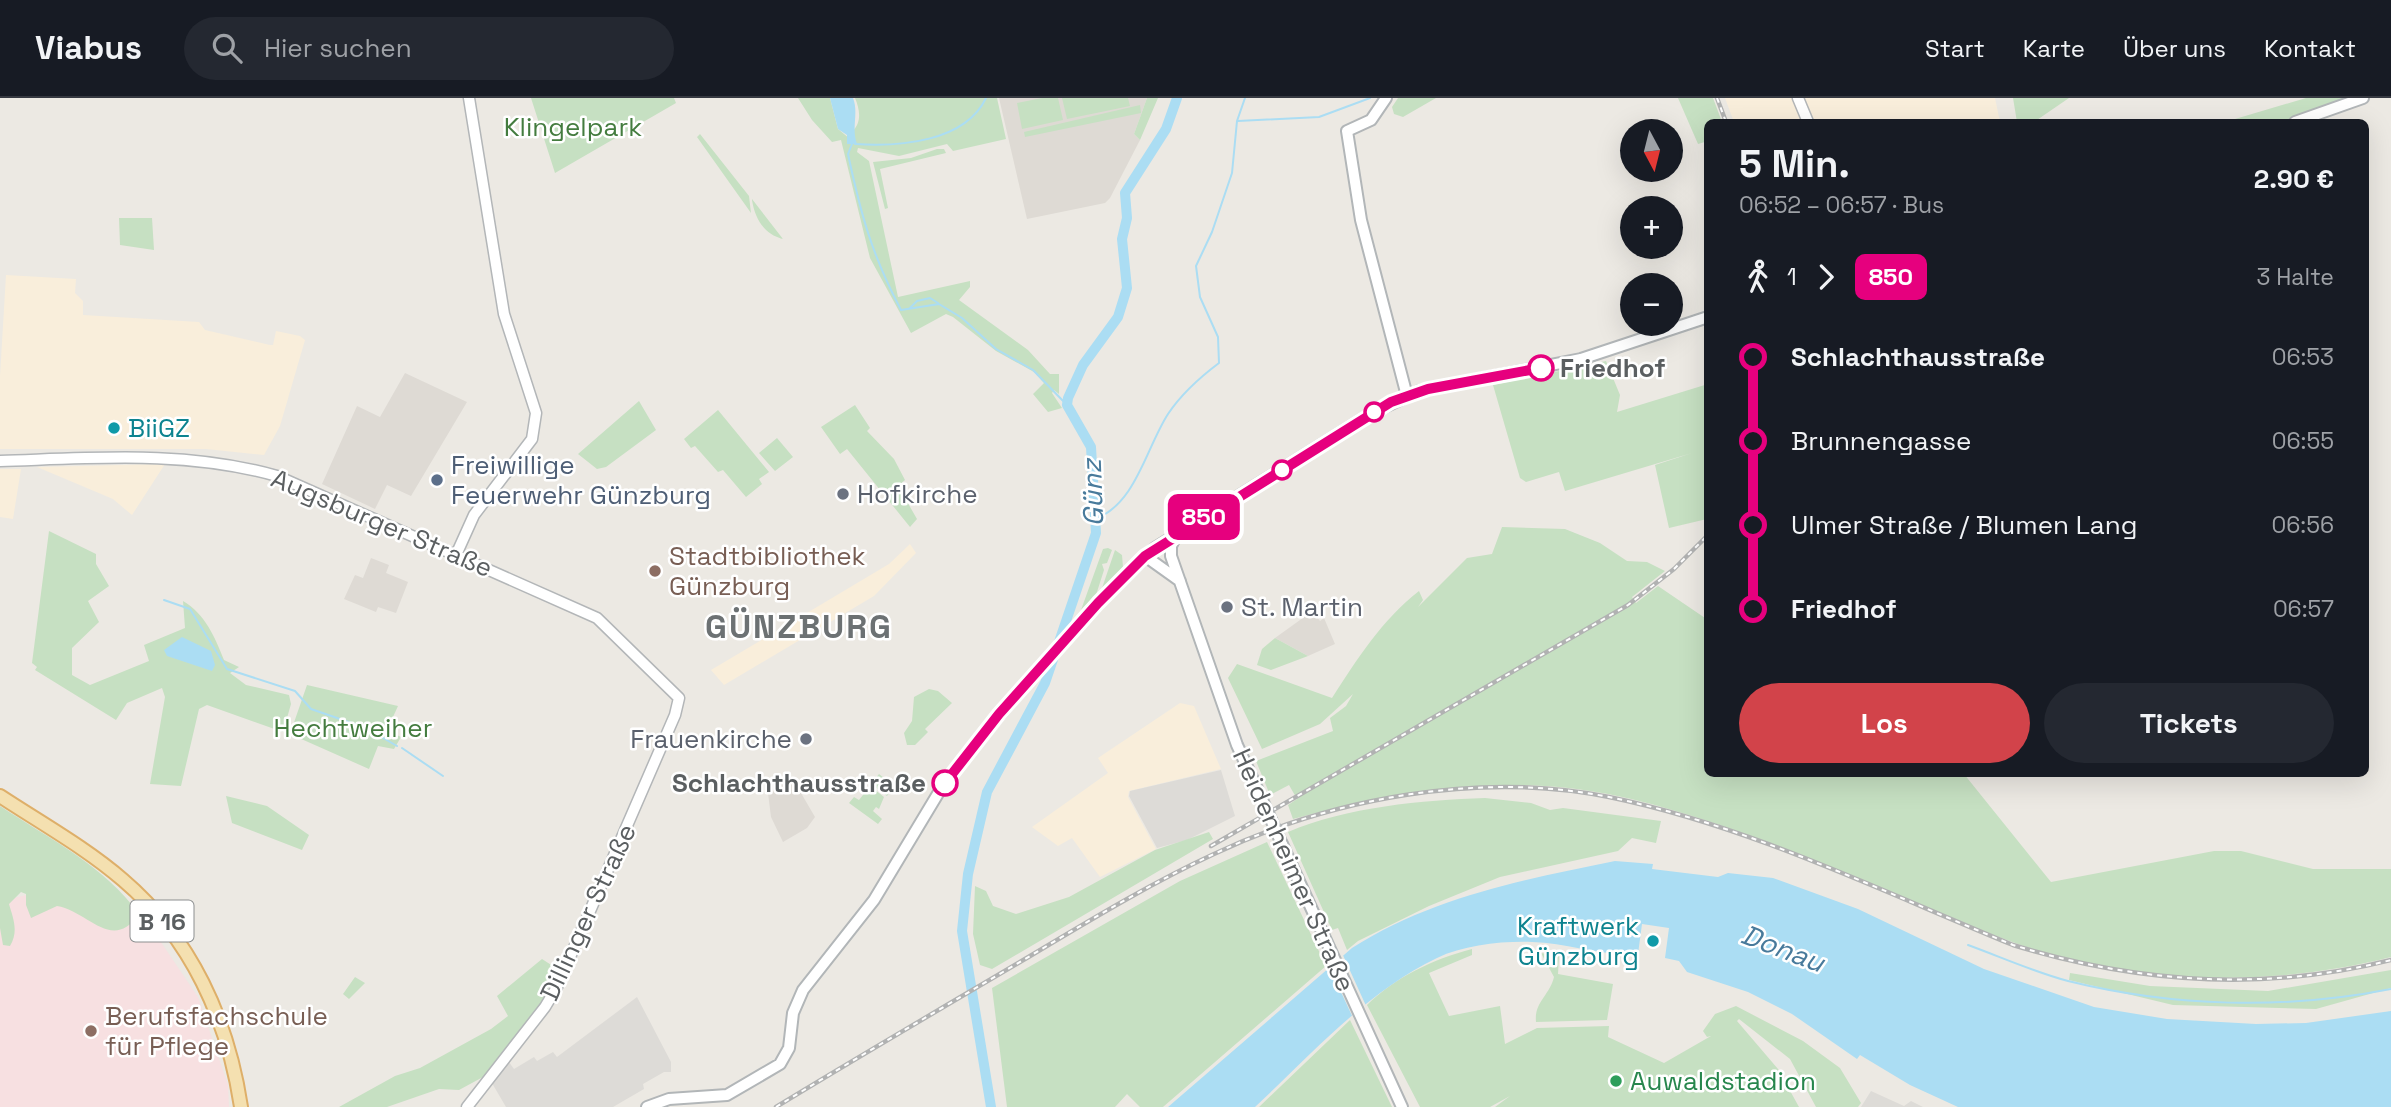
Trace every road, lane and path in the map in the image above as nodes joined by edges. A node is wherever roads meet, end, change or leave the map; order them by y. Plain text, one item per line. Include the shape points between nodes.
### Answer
1 (469, 98) edge
2 (1798, 98) edge
3 (2363, 98) edge
4 (1386, 99) edge
5 (1807, 119) edge
6 (2304, 119) edge
7 (1704, 318) edge
8 (1407, 396) junction
9 (0, 461) edge
10 (1178, 533) junction
11 (456, 555) junction
12 (1145, 556) junction
13 (1180, 581) junction
14 (680, 701) joint
15 (0, 796) edge
16 (241, 1107) edge
17 (467, 1107) edge
18 (647, 1107) edge
19 (1402, 1107) edge

1 - 11 street via 505,314 536,413 529,442 474,515
2 - 5 street
3 - 6 main road
4 - 8 main road via 1371,120 1347,131 1361,220
7 - 8 main road via 1581,359
8 - 10 main road via 1370,414
9 - 11 street, Augsburger Straße via 117,456 201,459 242,466 310,488
10 - 12 main road
10 - 13 main road, Heidenheimer Straße via 1170,552
11 - 14 street, Augsburger Straße via 604,622
12 - 13 main road
12 - 18 main road via 1005,708 942,787 874,900 798,1000 791,1041 780,1064 727,1096 658,1101
13 - 19 main road, Heidenheimer Straße, bridge via 1237,746
14 - 17 street, Dillinger Straße via 557,988
15 - 16 main road, B 16 via 122,879 177,938 223,1027

